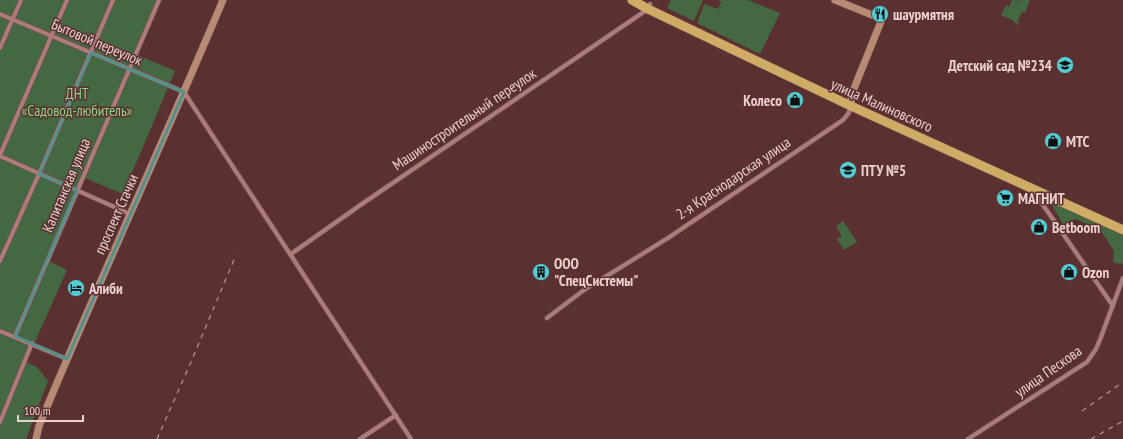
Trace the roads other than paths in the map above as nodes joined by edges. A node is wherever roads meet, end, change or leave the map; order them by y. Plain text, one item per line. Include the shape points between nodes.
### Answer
1 (21, 0) edge
2 (67, 0) edge
3 (113, 0) edge
4 (159, 0) edge
5 (222, 0) edge
6 (632, 0) edge
7 (835, 0) edge
8 (647, 4) edge
9 (0, 14) edge
10 (12, 19) junction
11 (52, 36) junction
12 (0, 48) edge
13 (91, 53) junction
14 (129, 69) junction
15 (184, 92) junction
16 (851, 103) junction
17 (0, 156) edge
18 (39, 174) junction
19 (1030, 187) junction
20 (77, 190) junction
21 (130, 214) junction
22 (1123, 225) edge
23 (1123, 230) edge
24 (291, 254) junction
25 (0, 261) edge
26 (1123, 278) edge
27 (1112, 306) junction
28 (546, 318) dead end
29 (0, 332) edge
30 (15, 336) junction
31 (32, 343) junction
32 (67, 359) junction
33 (396, 415) junction
34 (0, 422) edge
35 (36, 439) edge
36 (360, 439) edge
37 (411, 439) edge
38 (968, 439) edge

1 - 10 street
2 - 11 street
3 - 13 street
4 - 14 street, Капитанская улица
5 - 15 street, проспект Стачки
6 - 8 highway, улица Малиновского
7 - 16 street, 2-я Краснодарская улица via 882,19
8 - 16 highway, улица Малиновского
8 - 24 street, Машиностроительный переулок
9 - 10 street, Бытовой переулок
10 - 11 street, Бытовой переулок
10 - 12 street
11 - 13 street, Бытовой переулок
11 - 17 street
13 - 14 street, Бытовой переулок
13 - 18 street
14 - 15 street, Бытовой переулок
14 - 20 street, Капитанская улица
15 - 21 street, проспект Стачки
15 - 24 street
16 - 19 highway, улица Малиновского
16 - 22 highway, улица Малиновского
16 - 28 street, 2-я Краснодарская улица via 843,120 668,238 584,290
17 - 18 street
18 - 20 street
18 - 25 street
19 - 23 highway, улица Малиновского
19 - 27 street
20 - 21 street
20 - 30 street, Капитанская улица
21 - 32 street, проспект Стачки
24 - 33 street
26 - 27 street, улица Пескова
27 - 38 street, улица Пескова via 1098,346 1087,362
29 - 30 street
30 - 31 street
31 - 32 street
31 - 34 street
32 - 35 street, проспект Стачки
33 - 36 street
33 - 37 street

